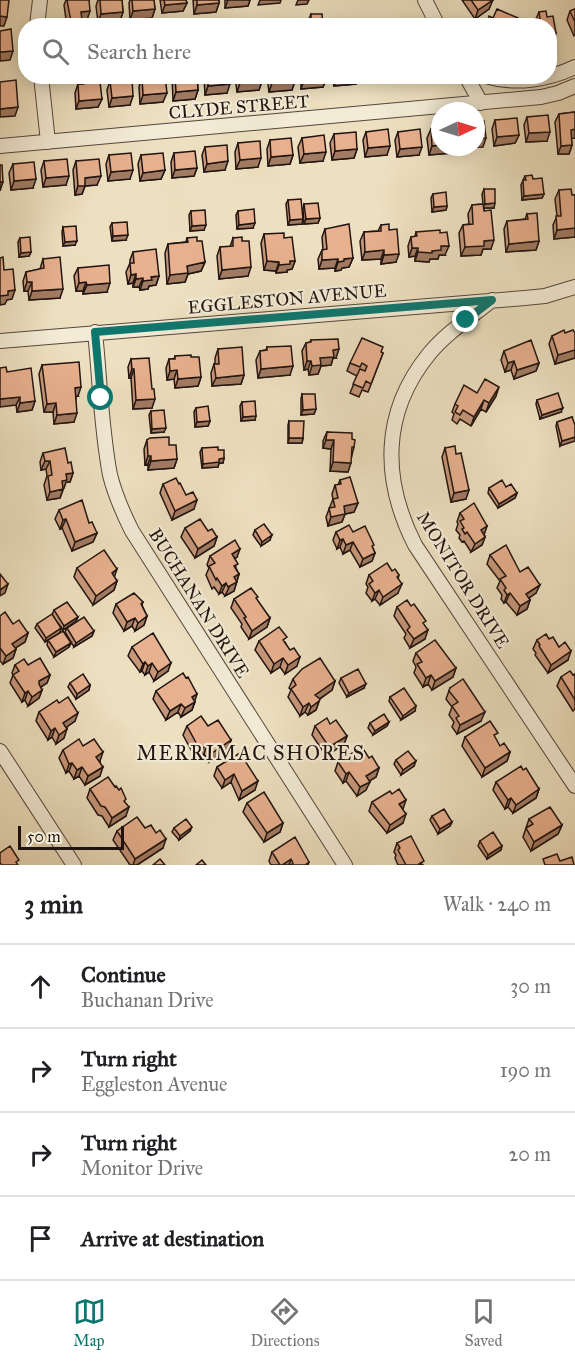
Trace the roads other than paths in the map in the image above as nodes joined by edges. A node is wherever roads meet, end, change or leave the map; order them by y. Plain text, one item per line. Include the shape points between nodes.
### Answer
1 (40, 0) edge
2 (425, 0) edge
3 (38, 18) edge
4 (434, 18) edge
5 (575, 67) edge
6 (557, 75) edge
7 (42, 84) edge
8 (470, 84) edge
9 (575, 86) edge
10 (480, 102) edge
11 (485, 103) edge
12 (431, 108) edge
13 (48, 142) junction
14 (0, 146) edge
15 (575, 287) edge
16 (492, 300) junction
17 (95, 332) junction
18 (0, 341) edge
19 (0, 751) edge
20 (575, 786) edge
21 (74, 865) edge
22 (345, 865) edge

1 - 3 street
2 - 4 street
5 - 6 street
7 - 13 street
8 - 10 street
9 - 11 street, CLYDE STREET via 550,96
12 - 13 street, CLYDE STREET
13 - 14 street, CLYDE STREET
15 - 16 street, EGGLESTON AVENUE via 545,296
16 - 17 street, EGGLESTON AVENUE
16 - 20 street, MONITOR DRIVE via 429,353 403,396 391,451 396,500 415,545
17 - 18 street, EGGLESTON AVENUE
17 - 22 street, BUCHANAN DRIVE via 105,441 120,506 132,531
19 - 21 street

